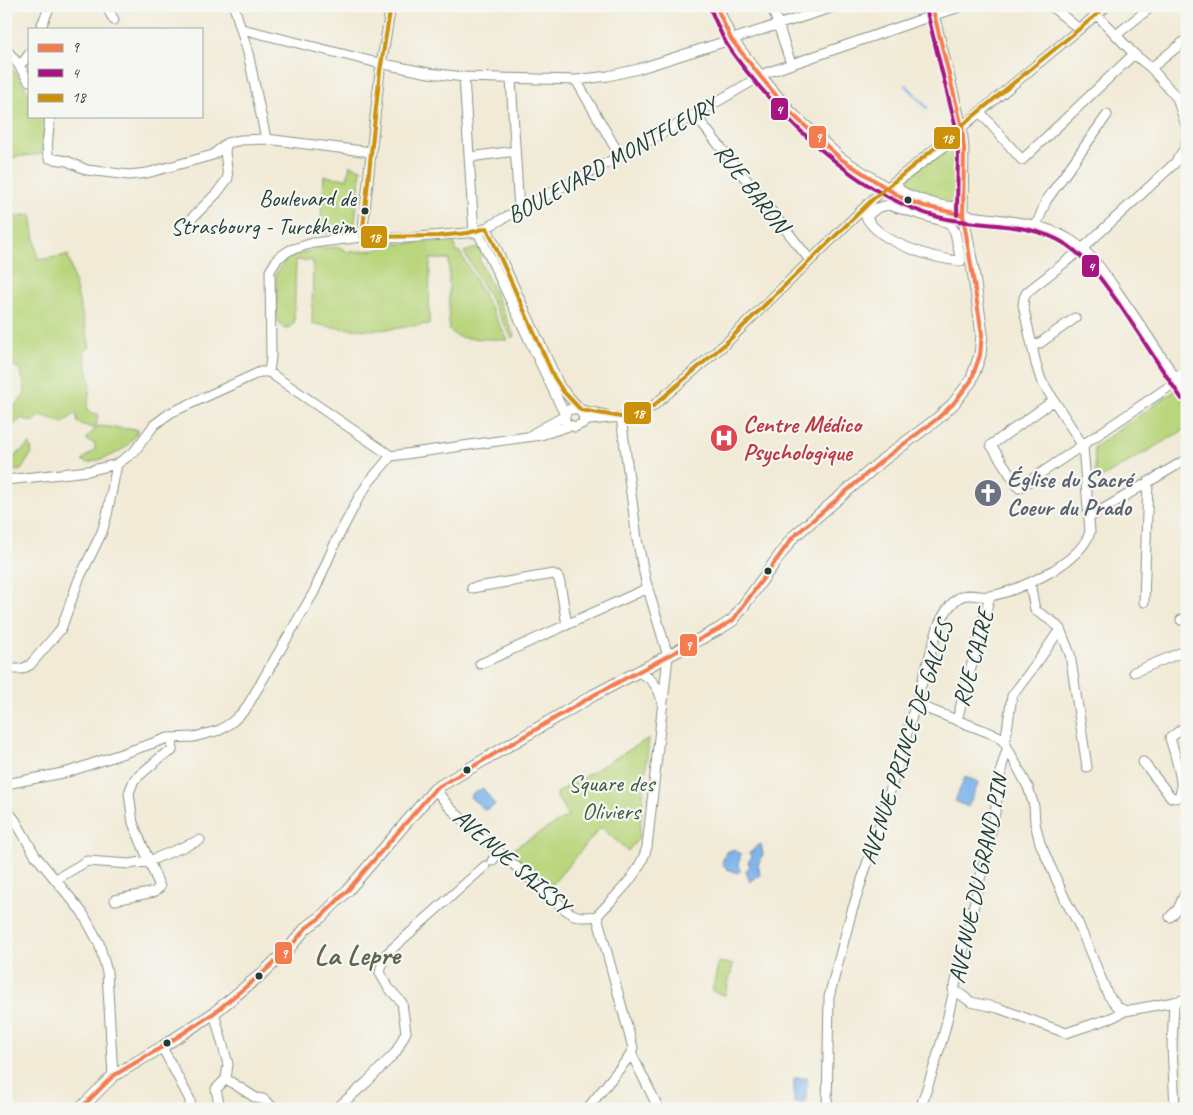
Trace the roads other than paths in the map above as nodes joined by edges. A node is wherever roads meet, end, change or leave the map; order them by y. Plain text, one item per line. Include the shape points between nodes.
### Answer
1 (50, 6) edge
2 (106, 6) edge
3 (234, 6) edge
4 (391, 6) edge
5 (716, 6) edge
6 (772, 6) edge
7 (837, 6) edge
8 (963, 6) edge
9 (1051, 6) edge
10 (1107, 6) edge
11 (1152, 6) edge
12 (933, 10) edge
13 (1097, 15) junction
14 (114, 20) dead end
15 (778, 25) junction
16 (40, 28) edge
17 (242, 29) junction
18 (1079, 29) junction
19 (1116, 35) junction
20 (731, 39) junction
21 (1187, 39) edge
22 (6, 49) edge
23 (1134, 54) junction
24 (28, 55) edge
25 (381, 63) junction
26 (18, 64) junction
27 (791, 64) junction
28 (1151, 68) junction
29 (760, 76) junction
30 (464, 77) junction
31 (28, 79) edge
32 (511, 79) junction
33 (576, 80) junction
34 (980, 112) junction
35 (694, 115) junction
36 (1107, 115) dead end
37 (49, 118) edge
38 (962, 127) junction
39 (1187, 128) edge
40 (1187, 135) edge
41 (266, 139) junction
42 (227, 143) junction
43 (1186, 148) edge
44 (371, 152) junction
45 (515, 152) junction
46 (620, 156) junction
47 (470, 157) junction
48 (898, 182) joint
49 (885, 188) junction
50 (519, 211) junction
51 (963, 215) junction
52 (1036, 226) junction
53 (181, 229) dead end
54 (480, 231) junction
55 (362, 237) junction
56 (1082, 249) junction
57 (810, 260) junction
58 (961, 261) joint
59 (499, 267) junction
60 (1075, 318) dead end
61 (1032, 346) junction
62 (1187, 370) edge
63 (268, 372) junction
64 (1175, 378) junction
65 (1187, 395) edge
66 (1053, 401) junction
67 (581, 410) junction
68 (565, 416) junction
69 (621, 417) junction
70 (583, 422) junction
71 (569, 426) junction
72 (524, 438) junction
73 (1083, 446) junction
74 (391, 456) junction
75 (1187, 459) edge
76 (117, 464) junction
77 (6, 480) edge
78 (1148, 482) junction
79 (1090, 517) junction
80 (1030, 583) junction
81 (472, 588) dead end
82 (648, 588) junction
83 (990, 596) junction
84 (1144, 602) dead end
85 (567, 625) junction
86 (1060, 629) junction
87 (1187, 650) edge
88 (668, 656) junction
89 (480, 664) dead end
90 (15, 669) dead end
91 (638, 672) junction
92 (1134, 672) dead end
93 (663, 703) junction
94 (916, 704) junction
95 (957, 720) junction
96 (1187, 726) edge
97 (173, 738) junction
98 (1006, 746) junction
99 (1143, 762) dead end
100 (1087, 767) dead end
101 (6, 784) edge
102 (435, 789) junction
103 (6, 809) edge
104 (200, 840) dead end
105 (499, 852) junction
106 (149, 861) junction
107 (58, 878) dead end
108 (1187, 889) edge
109 (115, 900) dead end
110 (597, 916) junction
111 (1170, 917) dead end
112 (954, 989) junction
113 (1187, 999) edge
114 (1174, 1002) junction
115 (1125, 1011) junction
116 (214, 1013) junction
117 (162, 1047) junction
118 (631, 1053) junction
119 (113, 1076) junction
120 (226, 1079) junction
121 (80, 1109) edge
122 (190, 1109) edge
123 (220, 1109) edge
124 (275, 1109) edge
125 (336, 1109) edge
126 (587, 1109) edge
127 (659, 1109) edge
128 (827, 1109) edge
129 (920, 1109) edge
130 (1175, 1109) edge

1 - 16 street
2 - 14 street
3 - 17 street
4 - 25 street
5 - 20 main road
6 - 15 street
7 - 15 street
8 - 12 street, BOULEVARD MONTFLEURY
9 - 18 street
10 - 13 street
11 - 19 street
12 - 27 street, BOULEVARD MONTFLEURY
12 - 38 street
13 - 18 street
13 - 19 street
15 - 20 street
15 - 27 street
17 - 25 street
17 - 41 street
18 - 34 street
19 - 23 street
20 - 29 main road
20 - 33 street via 628,72
21 - 28 street
22 - 26 street
23 - 28 street
23 - 34 street via 1022,160
24 - 26 street
25 - 30 street
25 - 44 street
26 - 31 street
27 - 29 street, BOULEVARD MONTFLEURY
28 - 39 street via 1177,98
29 - 35 street, BOULEVARD MONTFLEURY
29 - 49 main road via 790,112 841,159
30 - 32 street
30 - 47 street
32 - 33 street
32 - 45 street
33 - 46 street
34 - 38 street
35 - 46 street, BOULEVARD MONTFLEURY
35 - 57 street, RUE BARON
36 - 52 street via 1046,201
37 - 42 street via 49,158 67,161 87,170 129,175 147,173 212,155
38 - 49 street
38 - 51 street
40 - 43 street
41 - 42 street
41 - 44 street
42 - 53 street via 228,178
43 - 56 street
44 - 55 street
45 - 47 street
45 - 50 street
46 - 50 street, BOULEVARD MONTFLEURY
47 - 54 street
48 - 48 street via 949,142 959,142 962,151 960,201 954,206 902,192
49 - 51 main road via 924,206
49 - 57 street
50 - 54 street, BOULEVARD MONTFLEURY
51 - 52 street
51 - 88 main road via 982,334 980,355 971,381 953,404 793,537 733,620
52 - 56 street via 1066,237
54 - 55 street, BOULEVARD MONTFLEURY via 407,238
54 - 59 street
55 - 63 street, BOULEVARD MONTFLEURY via 296,246 272,264
56 - 61 street via 1027,292 1023,305
56 - 64 street via 1101,268
57 - 69 street via 719,349 652,407
58 - 58 street via 940,259 910,249 882,233 866,217 877,208 888,205 947,222 955,232
59 - 67 street via 557,382
59 - 68 street
60 - 61 street
61 - 66 street via 1041,380
62 - 64 street
63 - 74 street
63 - 76 street via 255,373 170,413 154,425 134,452
64 - 65 street
64 - 73 street via 1170,386
66 - 73 street
66 - 73 street via 990,445 1019,488
67 - 68 street via 570,409
67 - 69 street
67 - 70 street
68 - 71 street
68 - 72 street
69 - 70 street
69 - 82 street via 637,539
70 - 71 street via 578,427
71 - 72 street via 549,434
72 - 74 street
73 - 79 street, AVENUE PRINCE DE GALLES
74 - 97 street via 359,497 314,592 245,710 220,730 194,737
75 - 78 street
76 - 77 street via 81,472
76 - 90 street via 102,532 78,579 61,629 30,665
78 - 79 street
78 - 84 street
79 - 80 street, AVENUE PRINCE DE GALLES via 1090,532 1079,550
80 - 83 street, AVENUE PRINCE DE GALLES
80 - 86 street via 1035,610
81 - 85 street via 553,574 560,582
82 - 85 street
82 - 88 street
83 - 94 street, AVENUE PRINCE DE GALLES via 967,595 953,602 946,611 939,624
83 - 95 street, RUE CAIRE
85 - 89 street
86 - 98 street via 1012,696
86 - 100 street via 1070,654
87 - 92 street
88 - 91 main road
88 - 93 street
91 - 93 street via 654,682
91 - 102 main road
93 - 110 street via 643,861 638,871
94 - 95 street, AVENUE DU GRAND PIN
94 - 128 street, AVENUE PRINCE DE GALLES via 829,997
95 - 98 street, AVENUE DU GRAND PIN via 998,736
96 - 99 street via 1170,738 1186,784 1180,796 1171,797
97 - 101 street via 68,772
97 - 106 street via 172,751 134,780 129,793 133,823
98 - 112 street, AVENUE DU GRAND PIN via 994,819
98 - 115 street via 1032,796 1037,832 1047,860 1108,995
102 - 105 street, AVENUE SAISSY via 450,808
102 - 116 main road via 333,906 306,928 272,965
103 - 119 street via 35,856 82,912 98,943 108,972
104 - 106 street
105 - 110 street, AVENUE SAISSY via 572,914 586,918
105 - 125 street via 384,956 380,973 402,1003 406,1032 396,1052
106 - 107 street via 129,864 87,861
106 - 109 street via 160,887 154,892
108 - 111 street via 1178,909
110 - 118 street via 632,1043
112 - 115 street via 971,1002 998,1008 1066,1033
112 - 129 street, AVENUE DU GRAND PIN via 936,1064
113 - 114 street
114 - 115 street
114 - 130 street
116 - 117 main road
116 - 120 street via 228,1064
117 - 119 main road
117 - 122 street via 190,1100
118 - 126 street
118 - 127 street
119 - 121 main road
120 - 123 street via 216,1089
120 - 124 street

